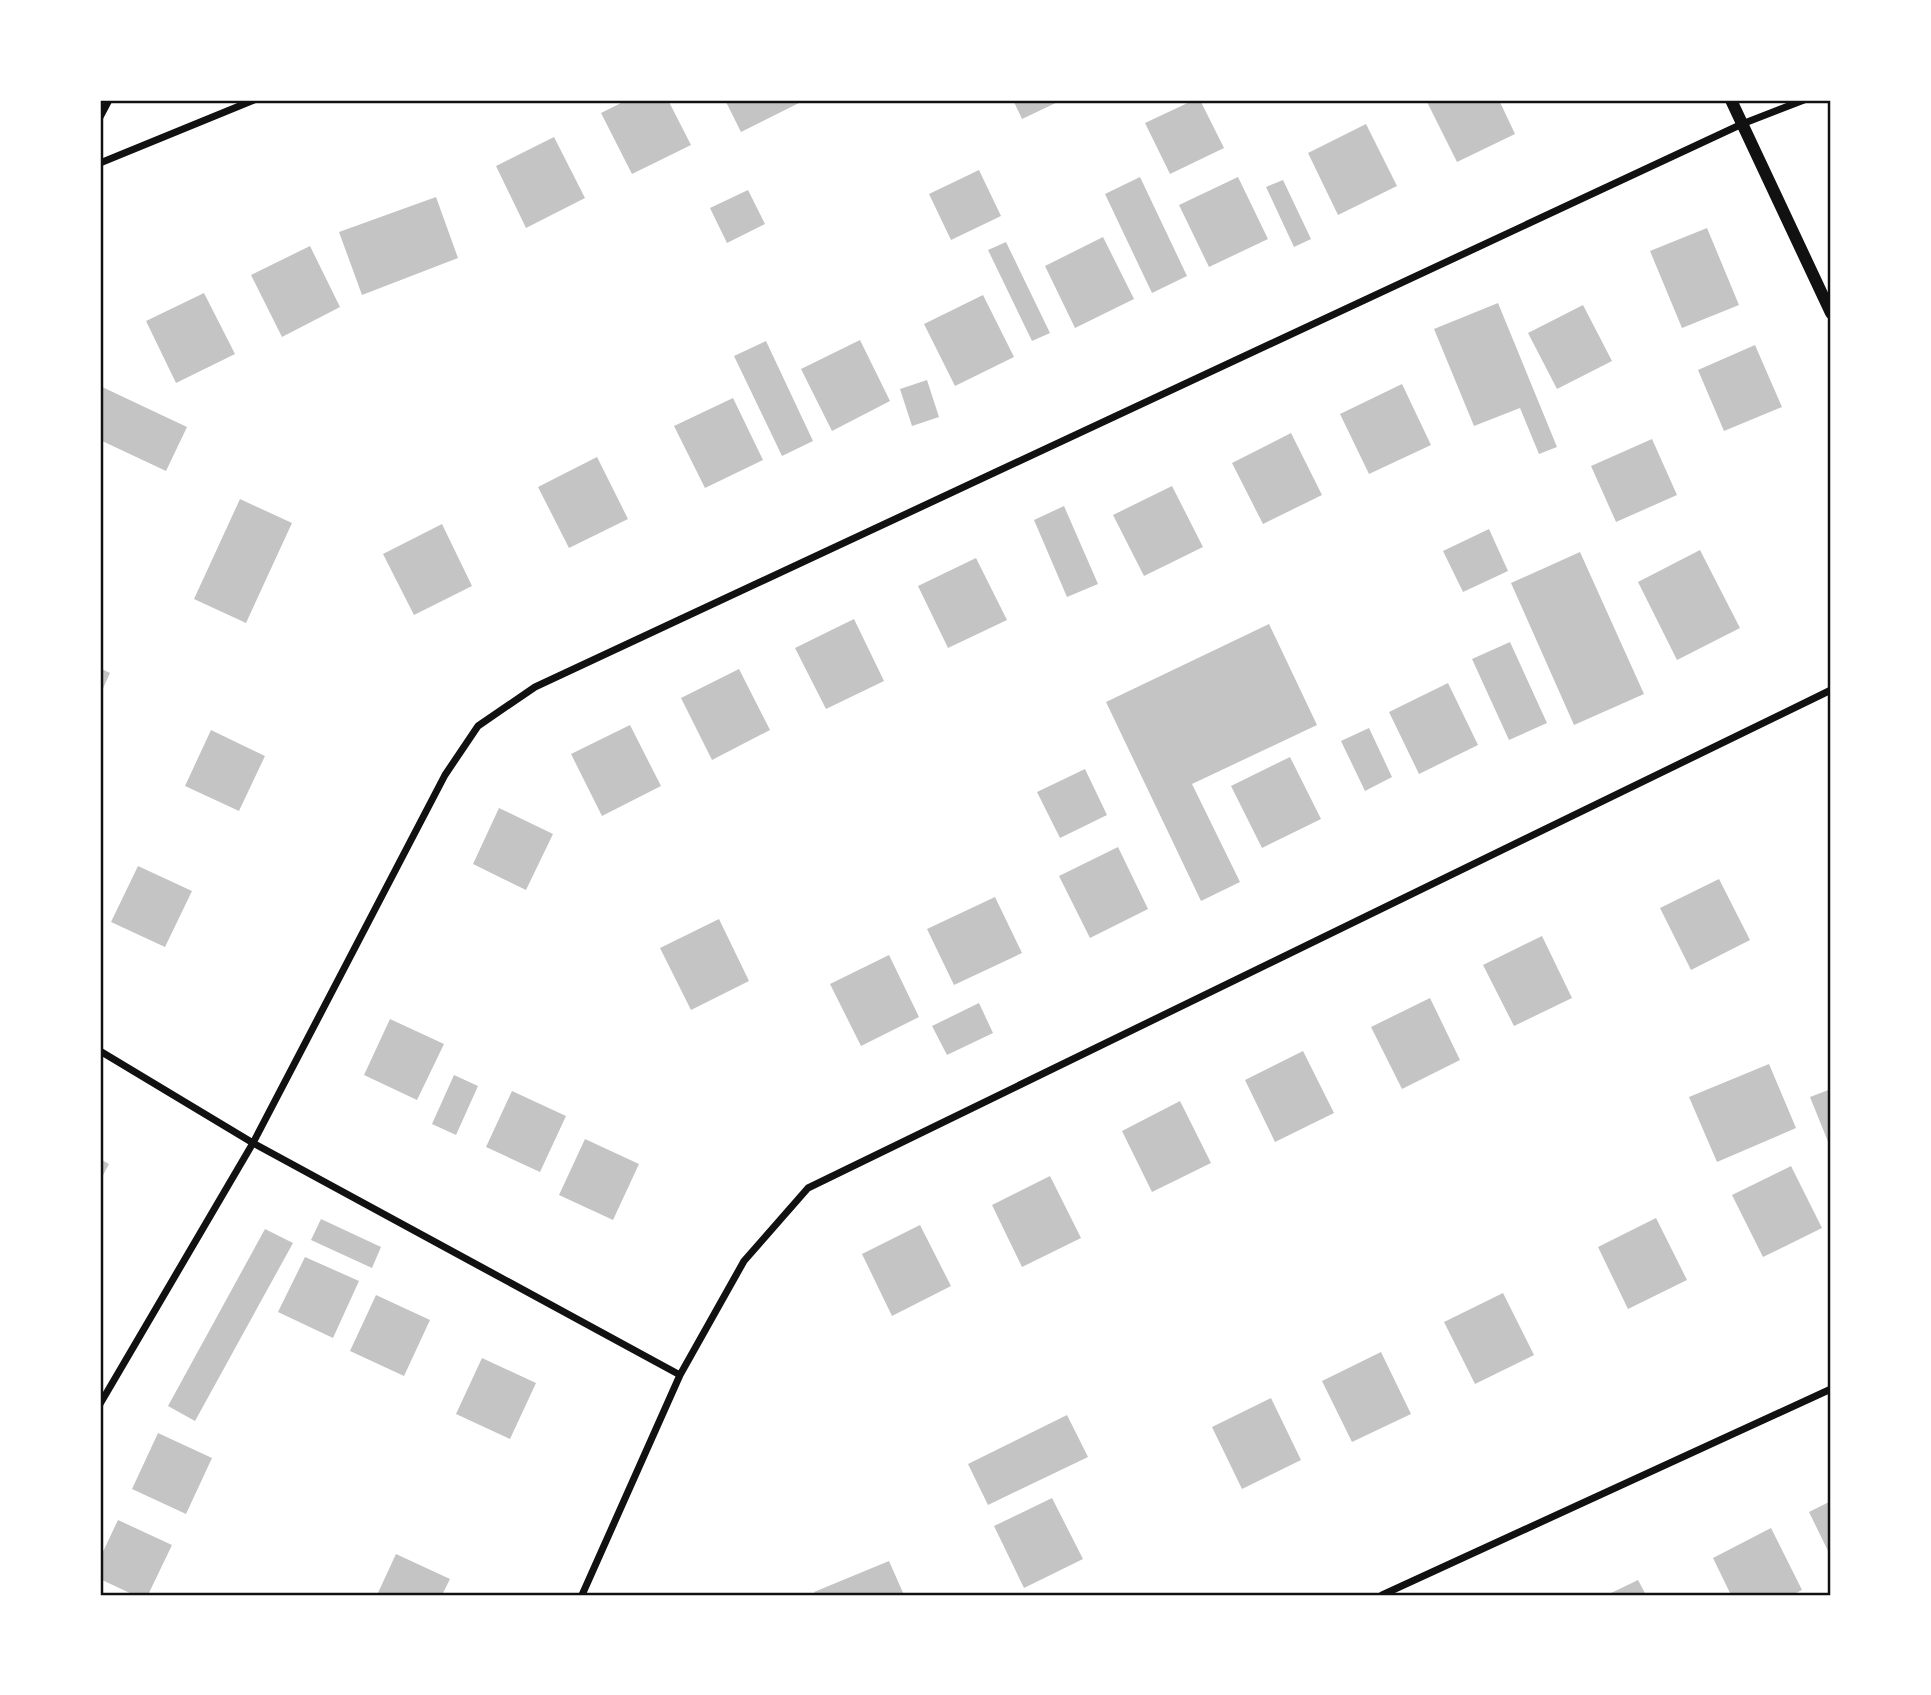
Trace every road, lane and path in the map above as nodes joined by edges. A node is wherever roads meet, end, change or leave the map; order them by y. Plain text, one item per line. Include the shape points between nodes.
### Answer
1 (109, 100) edge
2 (254, 100) edge
3 (1731, 100) edge
4 (1804, 100) edge
5 (100, 117) edge
6 (1742, 124) junction
7 (100, 163) edge
8 (1831, 313) edge
9 (1831, 690) edge
10 (100, 1051) edge
11 (253, 1143) junction
12 (680, 1375) junction
13 (1831, 1389) edge
14 (100, 1404) edge
15 (582, 1595) edge
16 (1382, 1595) edge

1 - 5 street
2 - 7 street
3 - 6 street
4 - 6 street
6 - 8 street
6 - 11 street via 535,687 478,726 445,775
9 - 12 street via 808,1188 744,1261
10 - 11 street
11 - 12 street
11 - 14 street
12 - 15 street
13 - 16 street

